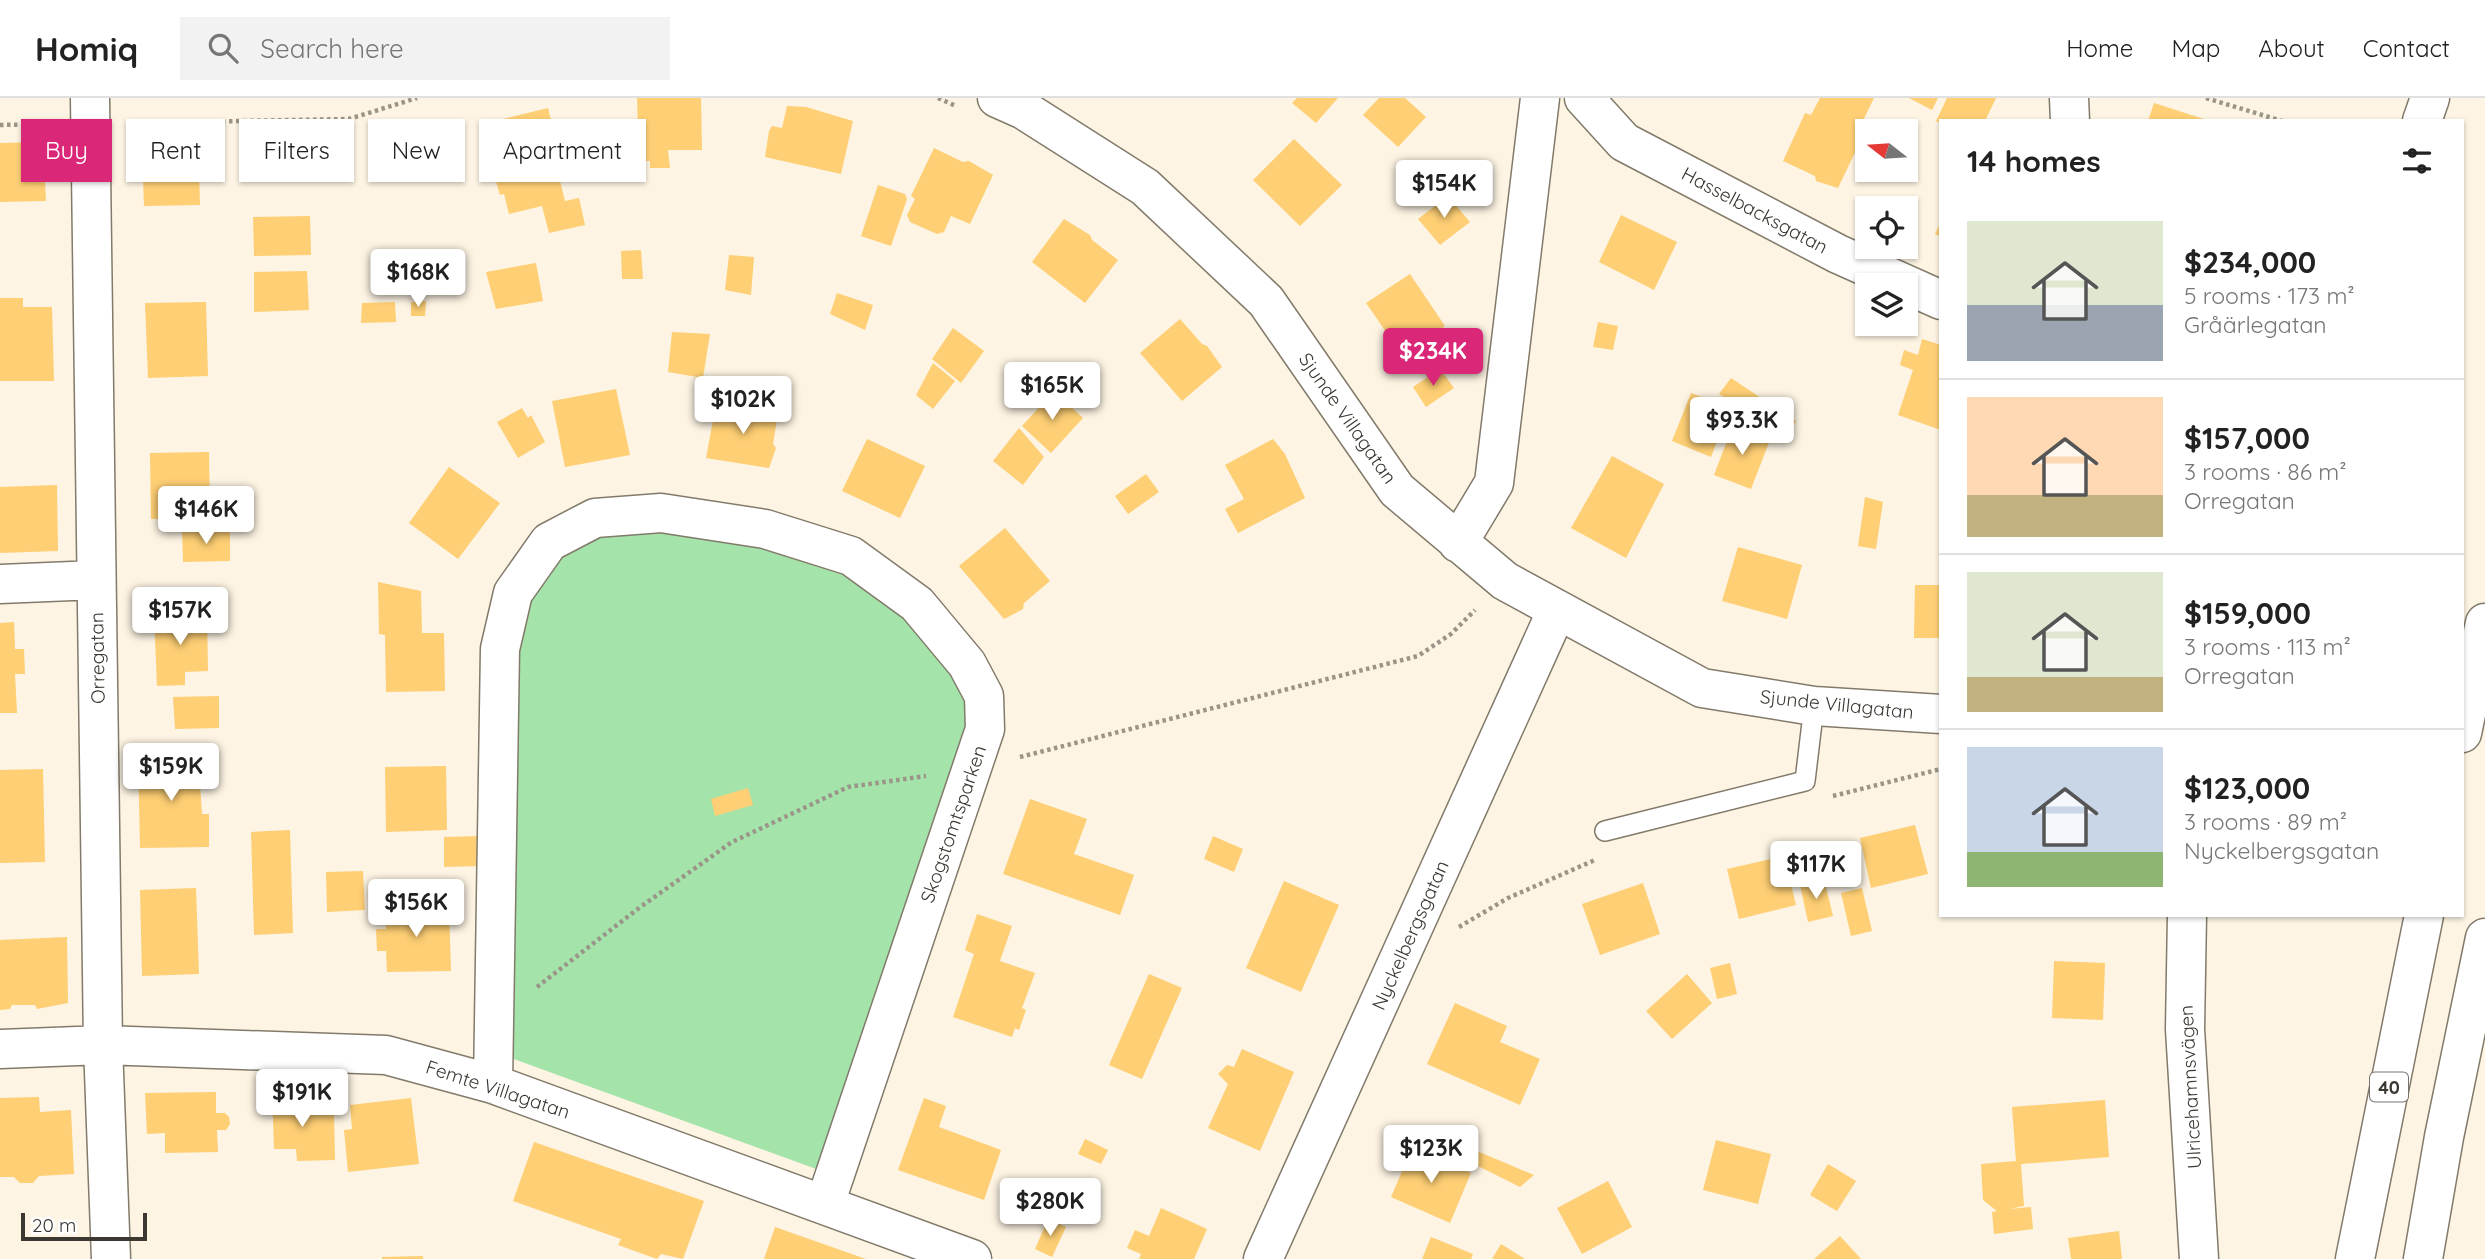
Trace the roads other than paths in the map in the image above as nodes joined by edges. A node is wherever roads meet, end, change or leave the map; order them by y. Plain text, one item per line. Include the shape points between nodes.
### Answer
1 (997, 98) edge
2 (1540, 98) edge
3 (1584, 98) edge
4 (2069, 98) edge
5 (2430, 98) edge
6 (90, 111) edge
7 (2070, 119) edge
8 (2423, 119) edge
9 (1939, 299) edge
10 (1458, 543) junction
11 (96, 580) junction
12 (0, 584) edge
13 (1557, 610) junction
14 (2485, 623) edge
15 (1814, 706) junction
16 (1939, 714) edge
17 (2464, 723) edge
18 (1605, 831) dead end
19 (2187, 917) edge
20 (2424, 917) edge
21 (2485, 939) edge
22 (103, 1045) junction
23 (0, 1049) edge
24 (494, 1084) junction
25 (825, 1204) junction
26 (111, 1259) edge
27 (972, 1259) edge
28 (1263, 1259) edge
29 (2199, 1259) edge
30 (2355, 1259) edge
31 (2423, 1259) edge

1 - 10 main road, Sjunde Villagatan via 1024,110 1145,187 1266,301 1398,490
2 - 10 main road via 1494,483
3 - 9 main road, Hasselbacksgatan via 1624,142 1838,254
4 - 7 main road
5 - 8 main road
6 - 11 main road, Orregatan
10 - 13 main road, Sjunde Villagatan via 1505,580
11 - 12 main road
11 - 22 main road, Orregatan
13 - 15 main road, Sjunde Villagatan via 1702,688
13 - 28 main road, Nyckelbergsgatan
14 - 17 main road
15 - 16 main road, Sjunde Villagatan
15 - 18 lane via 1805,781
19 - 29 main road, Ulricehamnsvägen via 2185,1029
20 - 30 main road, 40
21 - 31 main road
22 - 23 main road, Femte Villagatan
22 - 24 main road, Femte Villagatan via 386,1055
22 - 26 main road, Orregatan
24 - 25 main road, Femte Villagatan
24 - 25 main road, Skogstomtsparken via 500,649 513,593 549,542 595,518 661,513 765,529 851,556 916,604 967,664 984,695 985,729
25 - 27 main road, Femte Villagatan

